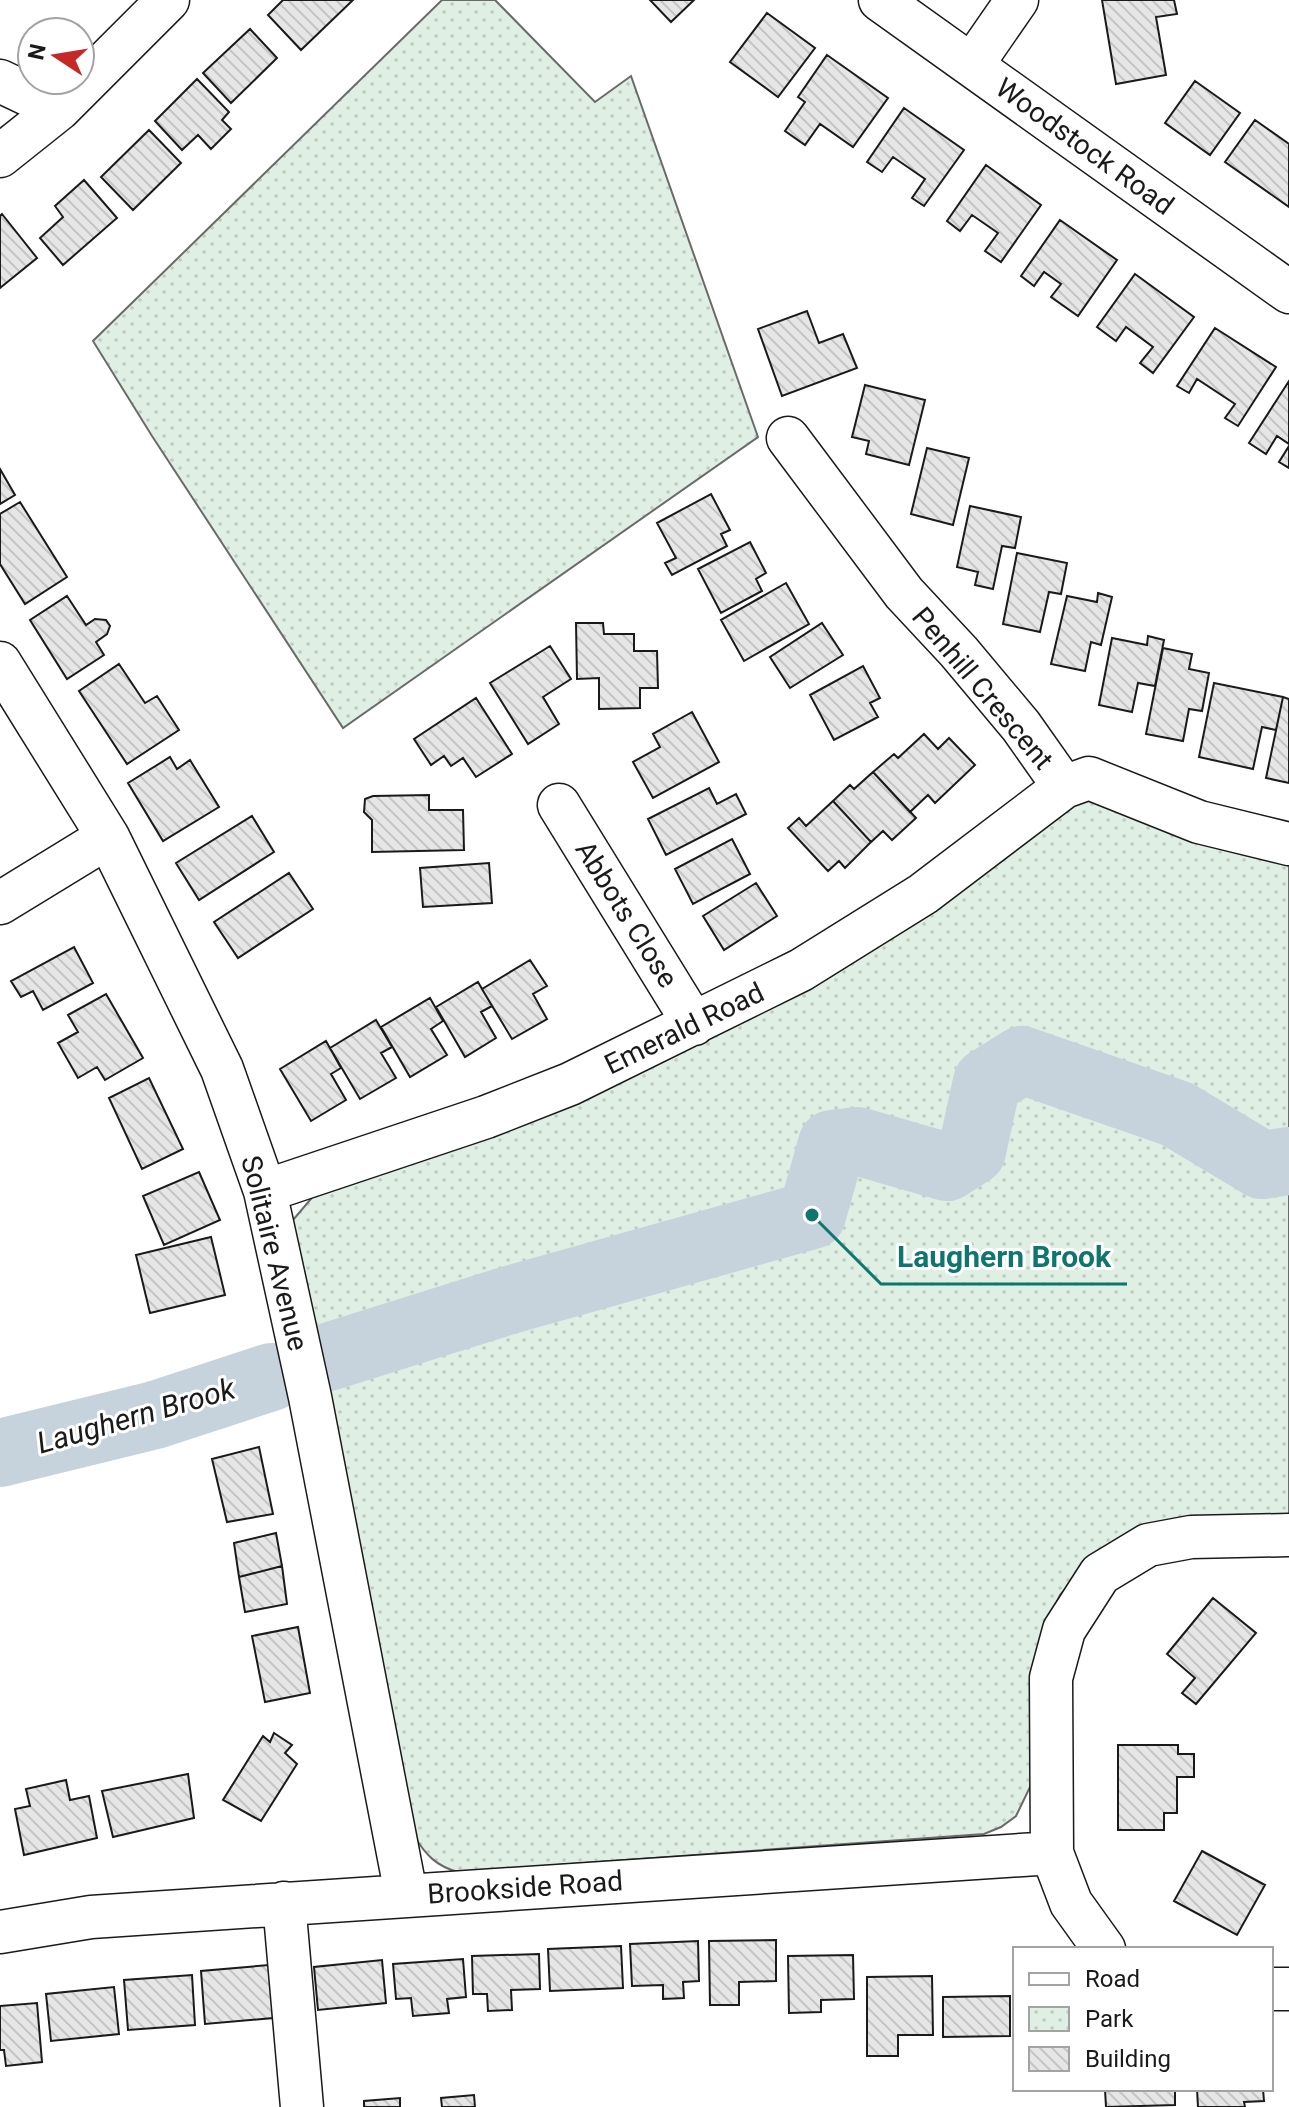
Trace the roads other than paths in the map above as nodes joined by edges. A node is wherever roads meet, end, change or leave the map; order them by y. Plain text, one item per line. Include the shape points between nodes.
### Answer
1 (168, 0) edge
2 (880, 0) edge
3 (1017, 0) edge
4 (972, 65) junction
5 (0, 81) edge
6 (59, 109) junction
7 (0, 156) edge
8 (1289, 292) edge
9 (791, 444) dead end
10 (0, 663) edge
11 (1064, 787) junction
12 (559, 805) dead end
13 (108, 837) junction
14 (1289, 844) edge
15 (0, 903) edge
16 (694, 1024) junction
17 (265, 1191) junction
18 (1289, 1535) edge
19 (1052, 1853) junction
20 (406, 1894) junction
21 (284, 1903) junction
22 (0, 1932) edge
23 (1103, 1947) edge
24 (302, 2107) edge

1 - 6 street
2 - 4 street, Woodstock Road
3 - 4 street
4 - 8 street, Woodstock Road
5 - 6 street
6 - 7 street
9 - 11 street, Penhill Crescent via 904,593 1021,726
10 - 13 street, Solitaire Avenue
11 - 14 street, Penhill Crescent via 1089,778 1199,822
11 - 16 street, Emerald Road via 923,894 801,970
12 - 16 street, Abbots Close
13 - 15 street
13 - 17 street, Solitaire Avenue via 222,1069
16 - 17 street, Emerald Road via 570,1084 486,1117
17 - 20 street, Solitaire Avenue
18 - 19 street via 1191,1537 1148,1545 1100,1574 1064,1630 1051,1678
19 - 20 street, Brookside Road
19 - 23 street via 1071,1903
20 - 21 street, Brookside Road
21 - 22 street, Brookside Road via 91,1917
21 - 24 street

